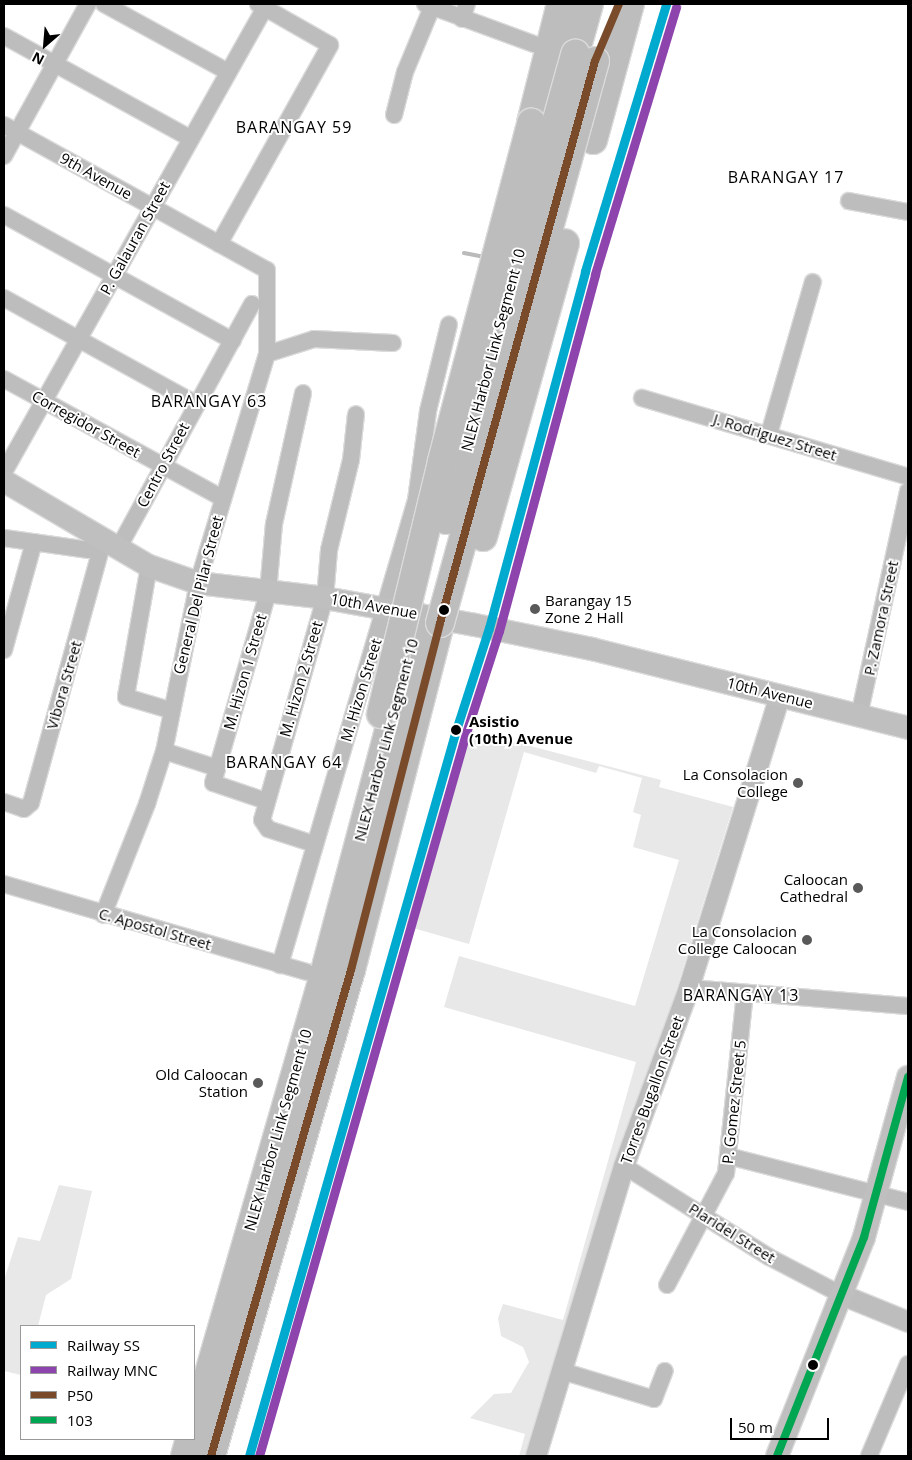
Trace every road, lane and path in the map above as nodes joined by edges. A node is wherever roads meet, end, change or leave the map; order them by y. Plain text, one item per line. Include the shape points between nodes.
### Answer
1 (88, 4) edge
2 (104, 4) edge
3 (561, 4) edge
4 (589, 4) edge
5 (612, 4) edge
6 (619, 4) edge
7 (630, 4) edge
8 (263, 5) edge
9 (429, 5) edge
10 (464, 11) edge
11 (4, 36) edge
12 (534, 44) dead end
13 (585, 57) junction
14 (55, 64) junction
15 (228, 72) junction
16 (394, 115) dead end
17 (11, 129) edge
18 (191, 139) junction
19 (4, 156) edge
20 (849, 201) dead end
21 (152, 207) junction
22 (908, 212) edge
23 (4, 215) edge
24 (219, 244) junction
25 (267, 270) joint
26 (114, 275) junction
27 (814, 282) dead end
28 (4, 298) edge
29 (252, 304) dead end
30 (449, 324) dead end
31 (78, 339) junction
32 (233, 340) junction
33 (393, 343) dead end
34 (267, 354) junction
35 (4, 379) edge
36 (303, 393) dead end
37 (642, 398) dead end
38 (43, 401) junction
39 (196, 404) junction
40 (356, 414) dead end
41 (769, 434) junction
42 (162, 465) junction
43 (4, 472) edge
44 (908, 478) edge
45 (4, 481) edge
46 (908, 491) edge
47 (222, 498) junction
48 (4, 538) edge
49 (34, 542) junction
50 (109, 544) junction
51 (149, 566) junction
52 (198, 583) junction
53 (268, 592) junction
54 (324, 598) junction
55 (387, 608) junction
56 (4, 650) edge
57 (780, 696) junction
58 (170, 710) junction
59 (860, 716) junction
60 (908, 728) edge
61 (164, 751) junction
62 (217, 768) junction
63 (266, 801) junction
64 (4, 802) edge
65 (314, 844) junction
66 (4, 884) edge
67 (103, 914) junction
68 (280, 965) junction
69 (328, 969) junction
70 (689, 988) junction
71 (745, 993) junction
72 (908, 1006) edge
73 (908, 1077) edge
74 (728, 1156) junction
75 (624, 1166) junction
76 (878, 1194) junction
77 (908, 1202) edge
78 (703, 1215) junction
79 (667, 1285) dead end
80 (842, 1295) junction
81 (908, 1322) edge
82 (908, 1364) edge
83 (562, 1371) junction
84 (665, 1372) dead end
85 (195, 1422) edge
86 (190, 1440) edge
87 (185, 1456) edge
88 (211, 1456) edge
89 (536, 1456) edge
90 (777, 1456) edge
91 (869, 1456) edge

1 - 14 street
2 - 15 street
3 - 69 highway, bridge via 442,461 351,835
4 - 13 highway
5 - 13 highway
6 - 13 highway
7 - 69 highway, bridge via 500,478
8 - 15 street, P. Galauran Street
8 - 24 street via 330,46
9 - 10 street
9 - 16 street via 405,72
10 - 12 street
11 - 14 street
13 - 69 highway, NLEX Harbor Link Segment 10, bridge
14 - 17 street
14 - 18 street
15 - 18 street, P. Galauran Street
17 - 19 street
17 - 21 street, 9th Avenue
18 - 21 street, P. Galauran Street
20 - 22 street
21 - 24 street, 9th Avenue
21 - 26 street, P. Galauran Street
23 - 26 street
24 - 25 street, 9th Avenue
25 - 34 street, General Del Pilar Street
26 - 31 street, P. Galauran Street
26 - 32 street
27 - 41 street
28 - 31 street
29 - 32 street, Centro Street
30 - 55 street, M. Hizon Street via 428,411 416,500
31 - 38 street, P. Galauran Street
31 - 39 street
32 - 39 street, Centro Street
33 - 34 street via 314,339
34 - 47 street, General Del Pilar Street
35 - 38 street, Corregidor Street
36 - 53 street, M. Hizon 1 Street via 274,524
37 - 41 street, J. Rodriguez Street
38 - 42 street, Corregidor Street
38 - 43 street, P. Galauran Street
39 - 42 street, Centro Street
40 - 54 street, M. Hizon 2 Street via 351,460 329,550
41 - 44 street, J. Rodriguez Street
42 - 47 street, Corregidor Street
42 - 50 street, Centro Street
45 - 50 main road, 10th Avenue
46 - 59 street, P. Zamora Street
47 - 52 street, General Del Pilar Street
48 - 49 street
49 - 50 street via 89,550
49 - 56 street
50 - 51 main road, 10th Avenue
50 - 64 street, Vibora Street via 31,803 24,809
51 - 52 main road, 10th Avenue
51 - 58 street via 126,697
52 - 53 main road, 10th Avenue
52 - 58 street, General Del Pilar Street
53 - 54 main road, 10th Avenue
53 - 62 street, M. Hizon 1 Street
54 - 55 main road, 10th Avenue
54 - 63 street, M. Hizon 2 Street
55 - 57 main road, 10th Avenue via 592,649
55 - 65 street, M. Hizon Street
57 - 59 main road, 10th Avenue
57 - 70 street, Torres Bugallon Street
58 - 61 street, General Del Pilar Street
59 - 60 main road, 10th Avenue
61 - 62 street
61 - 67 street, General Del Pilar Street via 147,804
62 - 63 street, M. Hizon 1 Street via 213,785
63 - 65 street, M. Hizon 2 Street via 262,820 265,826
65 - 68 street, M. Hizon Street
66 - 67 street, C. Apostol Street
67 - 68 street, C. Apostol Street
68 - 69 street, C. Apostol Street
69 - 85 highway, NLEX Harbor Link Segment 10
69 - 88 highway, NLEX Harbor Link Segment 10
70 - 71 street
70 - 75 street, Torres Bugallon Street
71 - 72 street
71 - 74 street, P. Gomez Street 5
73 - 76 main road
74 - 76 street
74 - 78 street, P. Gomez Street 5 via 726,1173
75 - 78 street, Plaridel Street
75 - 83 street, Torres Bugallon Street
76 - 77 street
76 - 80 main road
78 - 79 street, P. Gomez Street 5
78 - 80 street, Plaridel Street via 769,1257
80 - 81 street
80 - 90 main road
82 - 91 street
83 - 84 street via 654,1399
83 - 89 street, Torres Bugallon Street
86 - 87 highway

